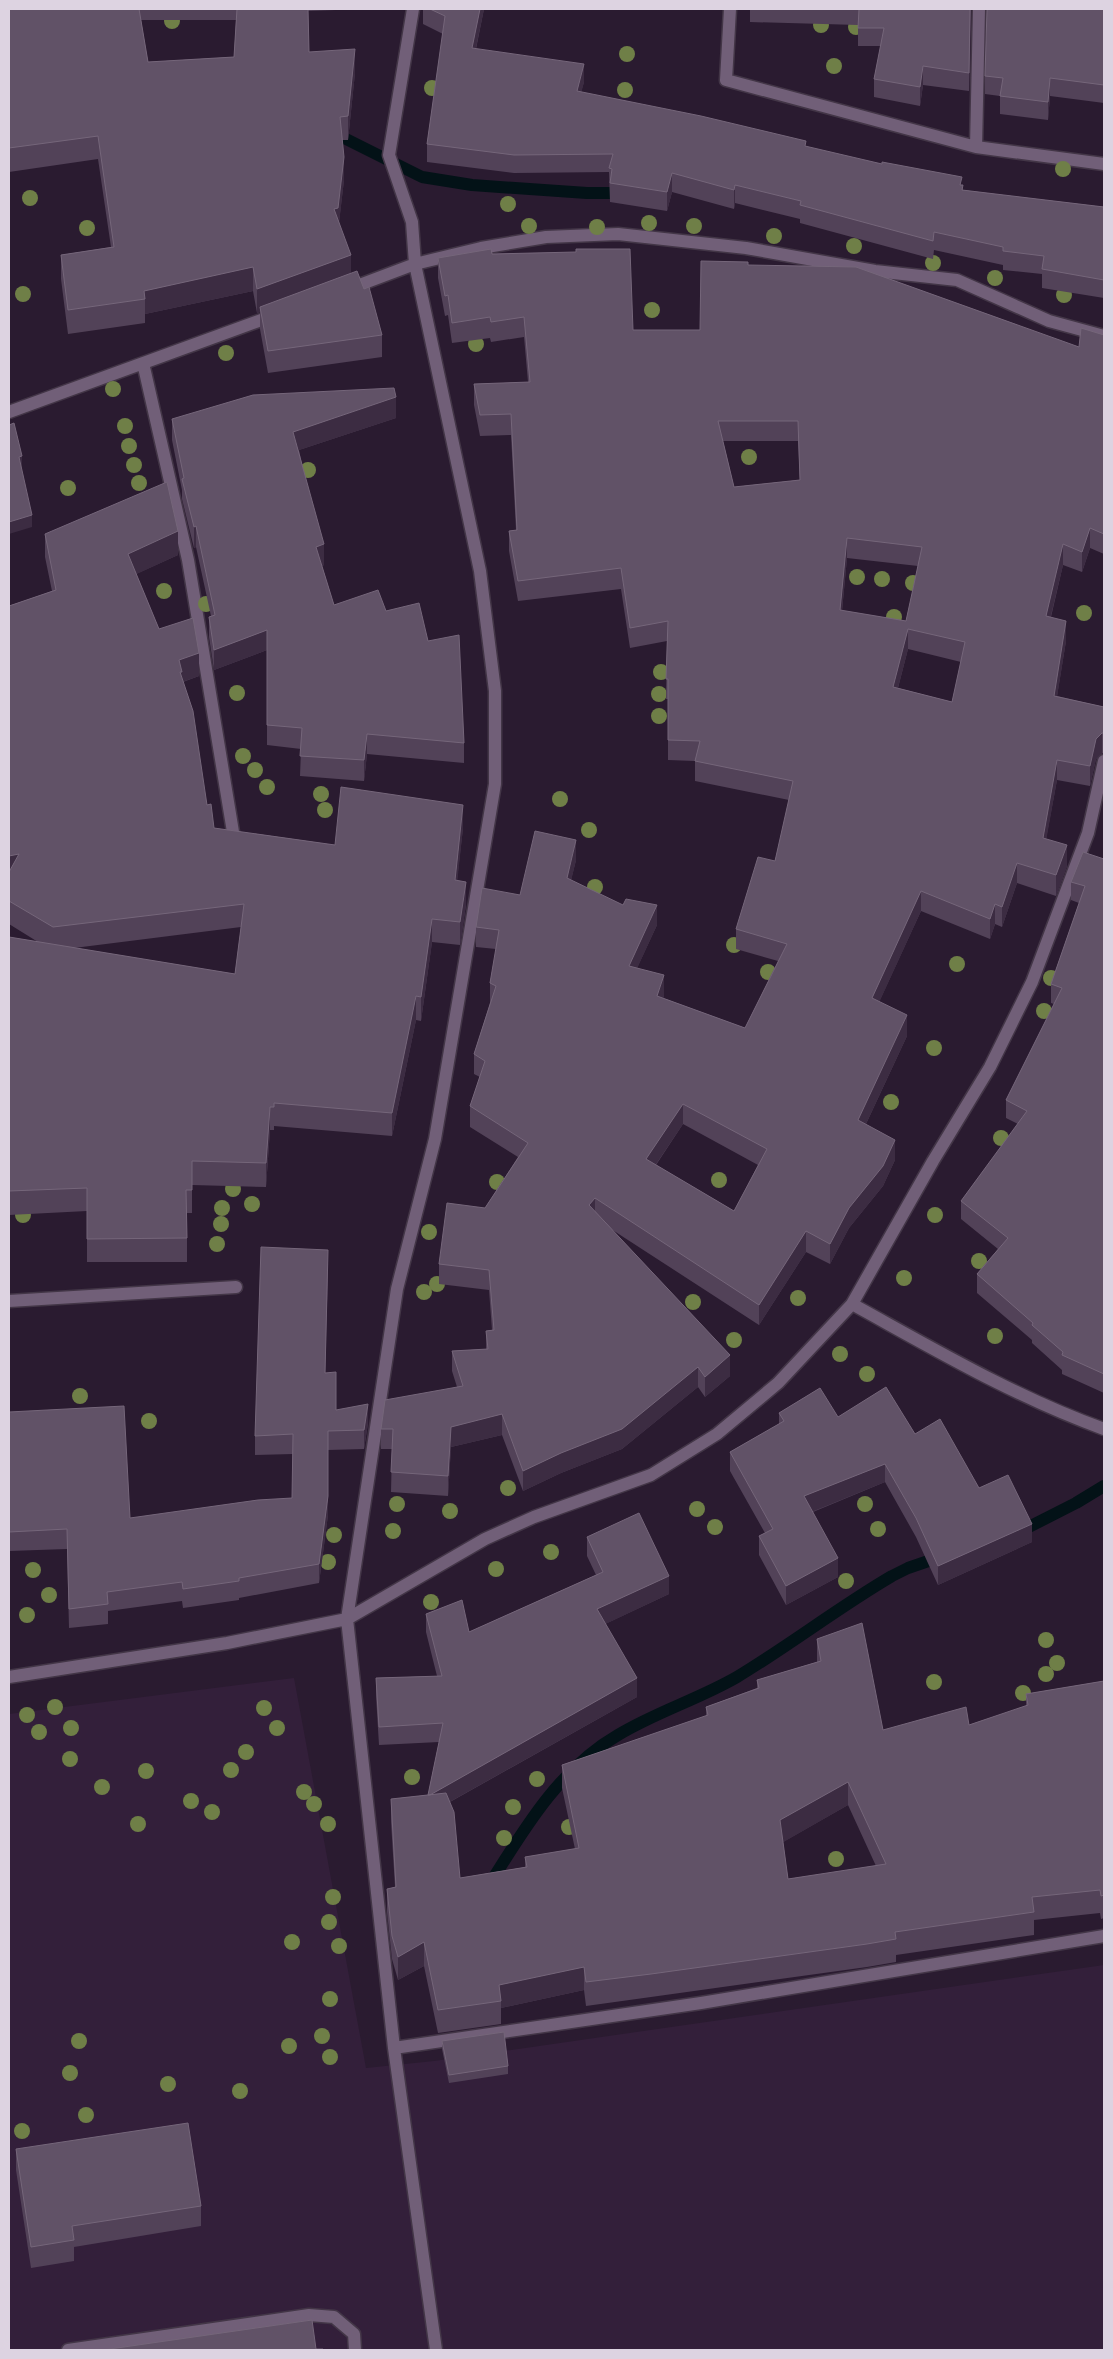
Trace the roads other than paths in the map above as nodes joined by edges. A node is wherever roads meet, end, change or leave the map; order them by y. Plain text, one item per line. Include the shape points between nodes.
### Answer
1 (413, 9) edge
2 (730, 9) edge
3 (979, 9) edge
4 (976, 147) junction
5 (1104, 164) edge
6 (415, 264) junction
7 (334, 294) edge
8 (288, 310) edge
9 (1104, 336) edge
10 (143, 363) junction
11 (9, 412) edge
12 (1104, 761) edge
13 (236, 844) edge
14 (236, 1287) dead end
15 (9, 1301) edge
16 (852, 1304) junction
17 (1104, 1429) edge
18 (347, 1619) junction
19 (9, 1677) edge
20 (1104, 1936) edge
21 (394, 2048) junction
22 (68, 2350) edge
23 (355, 2350) edge
24 (436, 2350) edge

1 - 6 street via 389,155 412,222
2 - 4 street via 726,80
3 - 4 street
4 - 5 street
6 - 7 street
6 - 9 street via 546,237 618,234 746,248 875,271 957,280 1049,321
6 - 18 street via 480,571 496,691 495,784 435,1139 397,1289
8 - 10 street
10 - 11 street
10 - 13 street via 188,560
12 - 16 street via 1088,833 1032,982 990,1067
14 - 15 street
16 - 17 street via 997,1384
16 - 18 street via 778,1383 717,1434 651,1475 534,1517 485,1539
18 - 19 street via 227,1643
18 - 21 street
20 - 21 street via 701,2003
21 - 24 street
22 - 23 street via 309,2316 334,2317 354,2334

